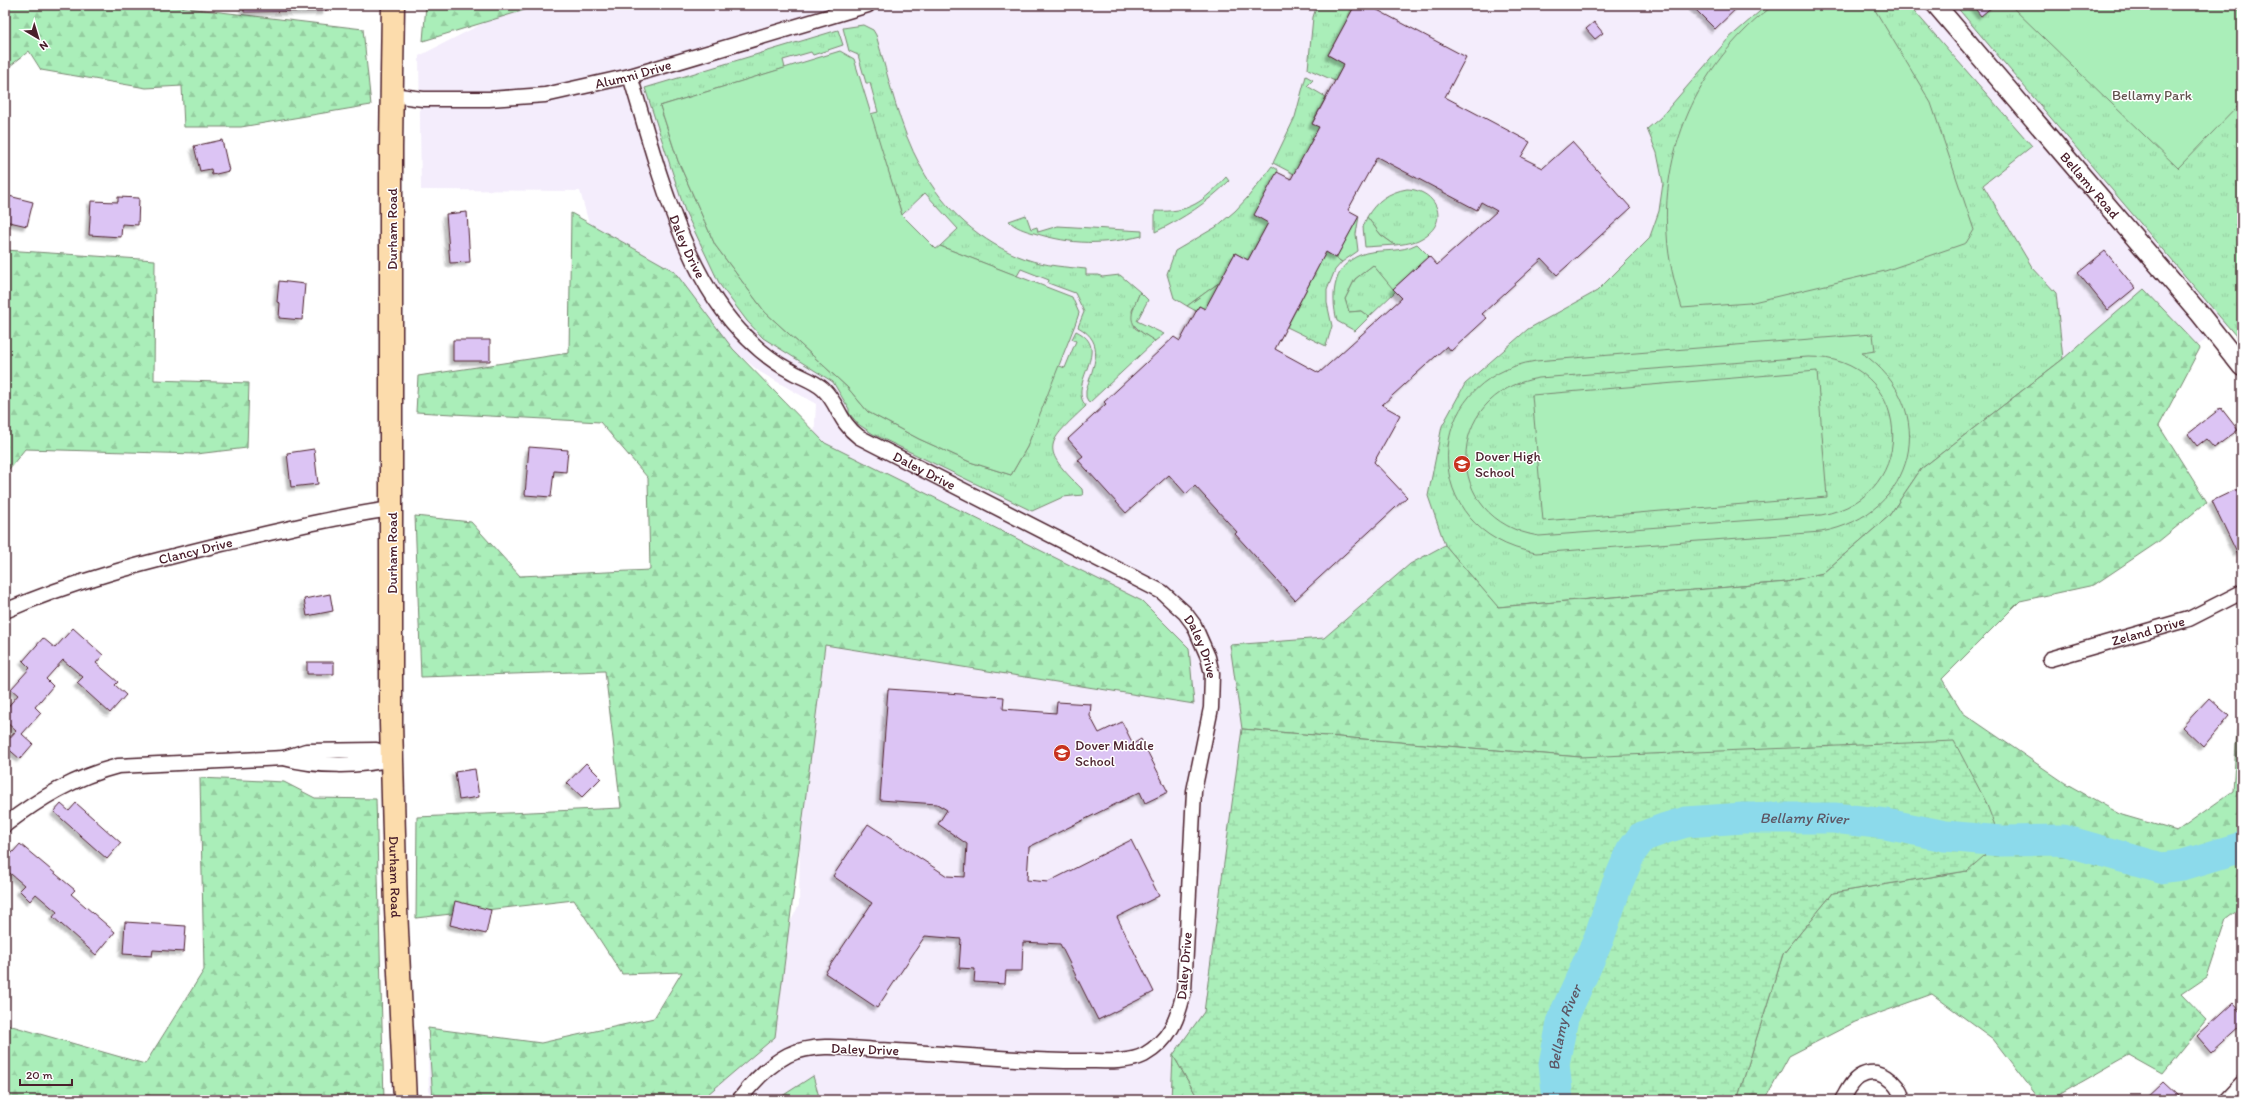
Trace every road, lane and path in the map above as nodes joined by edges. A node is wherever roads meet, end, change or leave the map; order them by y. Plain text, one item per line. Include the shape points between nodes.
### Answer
1 (393, 5) edge
2 (868, 5) edge
3 (1936, 5) edge
4 (630, 76) junction
5 (392, 95) junction
6 (2242, 367) edge
7 (392, 509) junction
8 (2242, 592) edge
9 (5, 611) edge
10 (2050, 659) dead end
11 (392, 759) junction
12 (5, 825) edge
13 (2242, 1082) edge
14 (405, 1100) edge
15 (739, 1100) edge
16 (1842, 1100) edge
17 (1903, 1100) edge
18 (2225, 1100) edge

1 - 5 main road, Durham Road
2 - 4 street, Alumni Drive
3 - 6 street, Bellamy Road via 2200,314
4 - 5 street, Alumni Drive via 545,95 489,99 423,99
4 - 15 street, Daley Drive via 680,228 717,303 747,338 774,361 824,390 846,426 859,437 1162,592 1194,625 1208,657 1212,674 1211,708 1194,791 1184,991 1172,1030 1158,1045 1142,1056 1127,1059 1070,1062 818,1048 788,1055 768,1070
5 - 7 main road, Durham Road
7 - 9 street, Clancy Drive via 300,526 141,564 47,592
7 - 11 main road, Durham Road
8 - 10 street, Zeland Drive via 2189,618
11 - 12 street via 376,763 306,764 284,758 118,766 92,773 70,783
11 - 14 main road, Durham Road
13 - 18 street
16 - 17 street via 1859,1077 1878,1074 1896,1084

